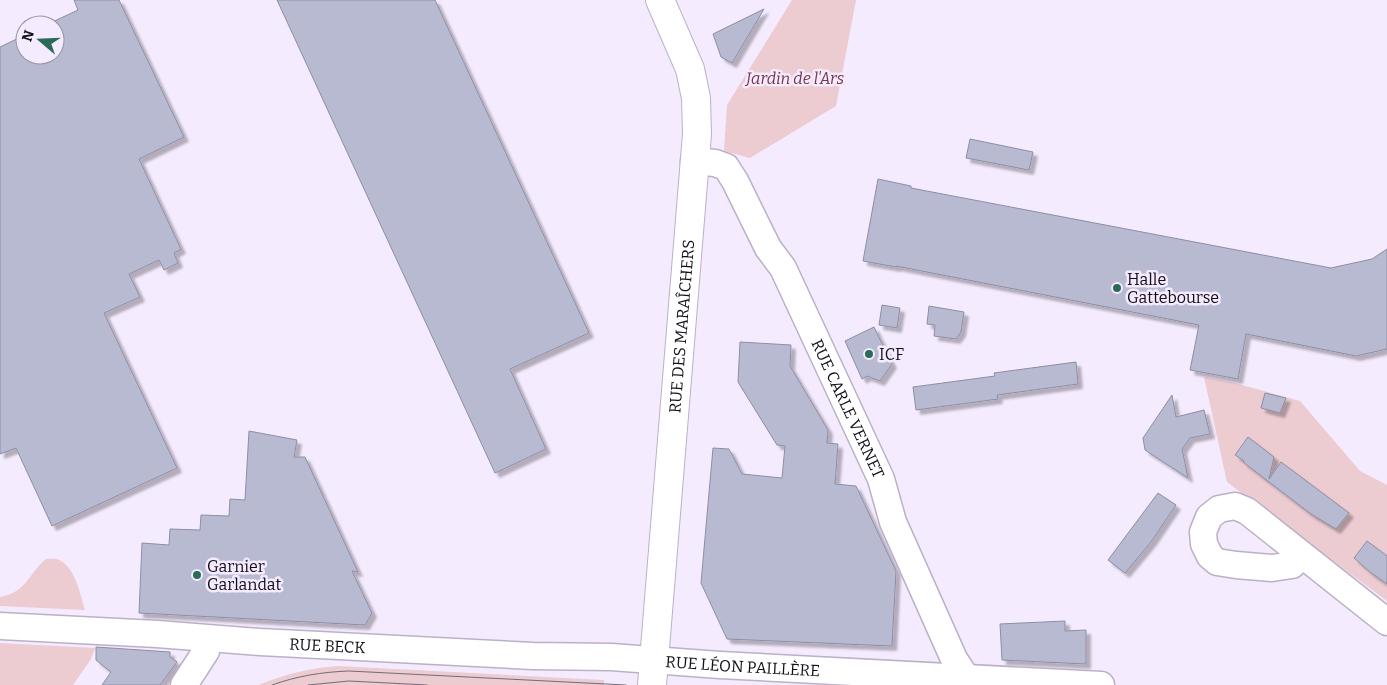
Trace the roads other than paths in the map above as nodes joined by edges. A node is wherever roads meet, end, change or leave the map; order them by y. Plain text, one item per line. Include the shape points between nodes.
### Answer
1 (660, 0) edge
2 (694, 161) junction
3 (1301, 554) dead end
4 (1387, 622) edge
5 (0, 626) edge
6 (208, 639) junction
7 (653, 672) edge
8 (969, 681) edge
9 (184, 685) edge
10 (1101, 685) edge

1 - 2 main road, RUE DES MARAÎCHERS via 690,69 696,98
2 - 7 main road, RUE DES MARAÎCHERS
2 - 8 street, RUE CARLE VERNET via 726,166 768,248 783,268 878,472 893,522 954,659
3 - 4 street
5 - 6 street, RUE BECK
6 - 7 street, RUE BECK via 592,657
6 - 9 street via 206,651
7 - 8 street, RUE LÉON PAILLÈRE via 720,665
8 - 10 street, RUE LÉON PAILLÈRE

